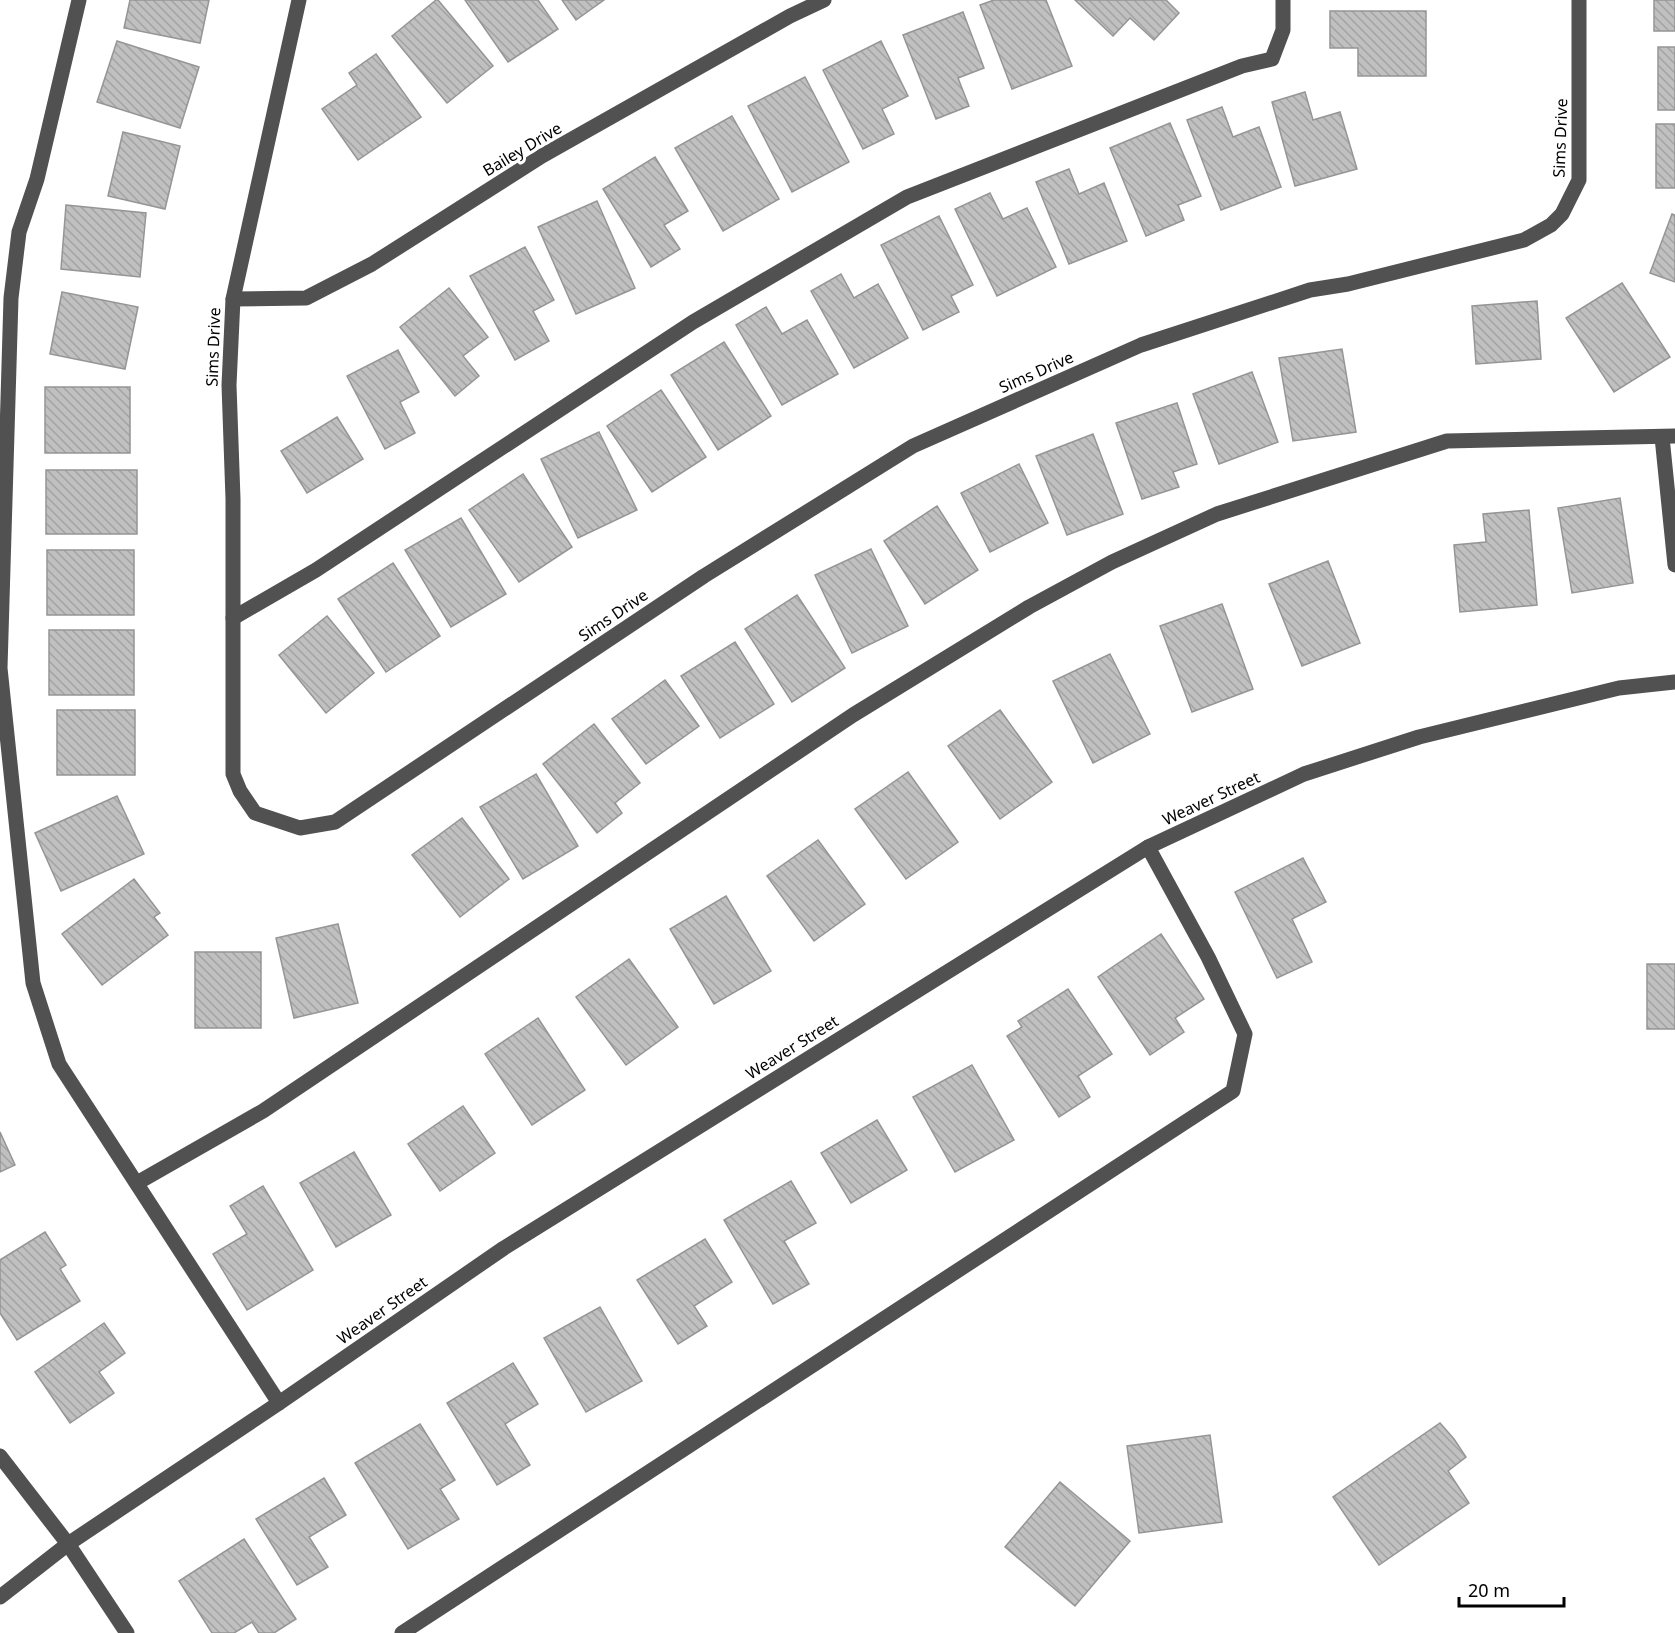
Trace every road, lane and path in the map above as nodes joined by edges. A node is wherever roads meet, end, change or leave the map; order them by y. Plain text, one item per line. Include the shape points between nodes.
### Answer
1 (79, 0) edge
2 (298, 0) edge
3 (824, 0) edge
4 (1283, 0) edge
5 (1579, 0) edge
6 (233, 299) junction
7 (1668, 437) edge
8 (1675, 565) edge
9 (233, 618) junction
10 (0, 650) edge
11 (1675, 682) edge
12 (1148, 847) junction
13 (137, 1183) junction
14 (279, 1403) junction
15 (0, 1456) edge
16 (68, 1544) junction
17 (0, 1597) edge
18 (127, 1633) edge
19 (402, 1633) edge

1 - 10 street via 38,179 19,232 11,298
2 - 6 street, Sims Drive
3 - 6 street, Bailey Drive via 542,156 372,264 306,298
4 - 9 street via 1283,30 1272,59 1242,66 907,197 693,322 316,570
5 - 9 street, Sims Drive via 1579,180 1562,214 1551,225 1524,240 1310,290 1140,345 913,446 704,576 335,822 300,828 255,813 240,791 233,774
6 - 9 street, Sims Drive via 229,385
7 - 8 street
7 - 13 street via 1447,441 1217,514 1112,562 1029,607 853,715 263,1111
10 - 13 street via 33,983 59,1064
11 - 12 street, Weaver Street via 1619,688 1419,736 1304,774
12 - 14 street, Weaver Street via 504,1248
12 - 19 street via 1245,1034 1233,1091
13 - 14 street
14 - 16 street, Weaver Street
15 - 16 street
16 - 17 street, Weaver Street
16 - 18 street

